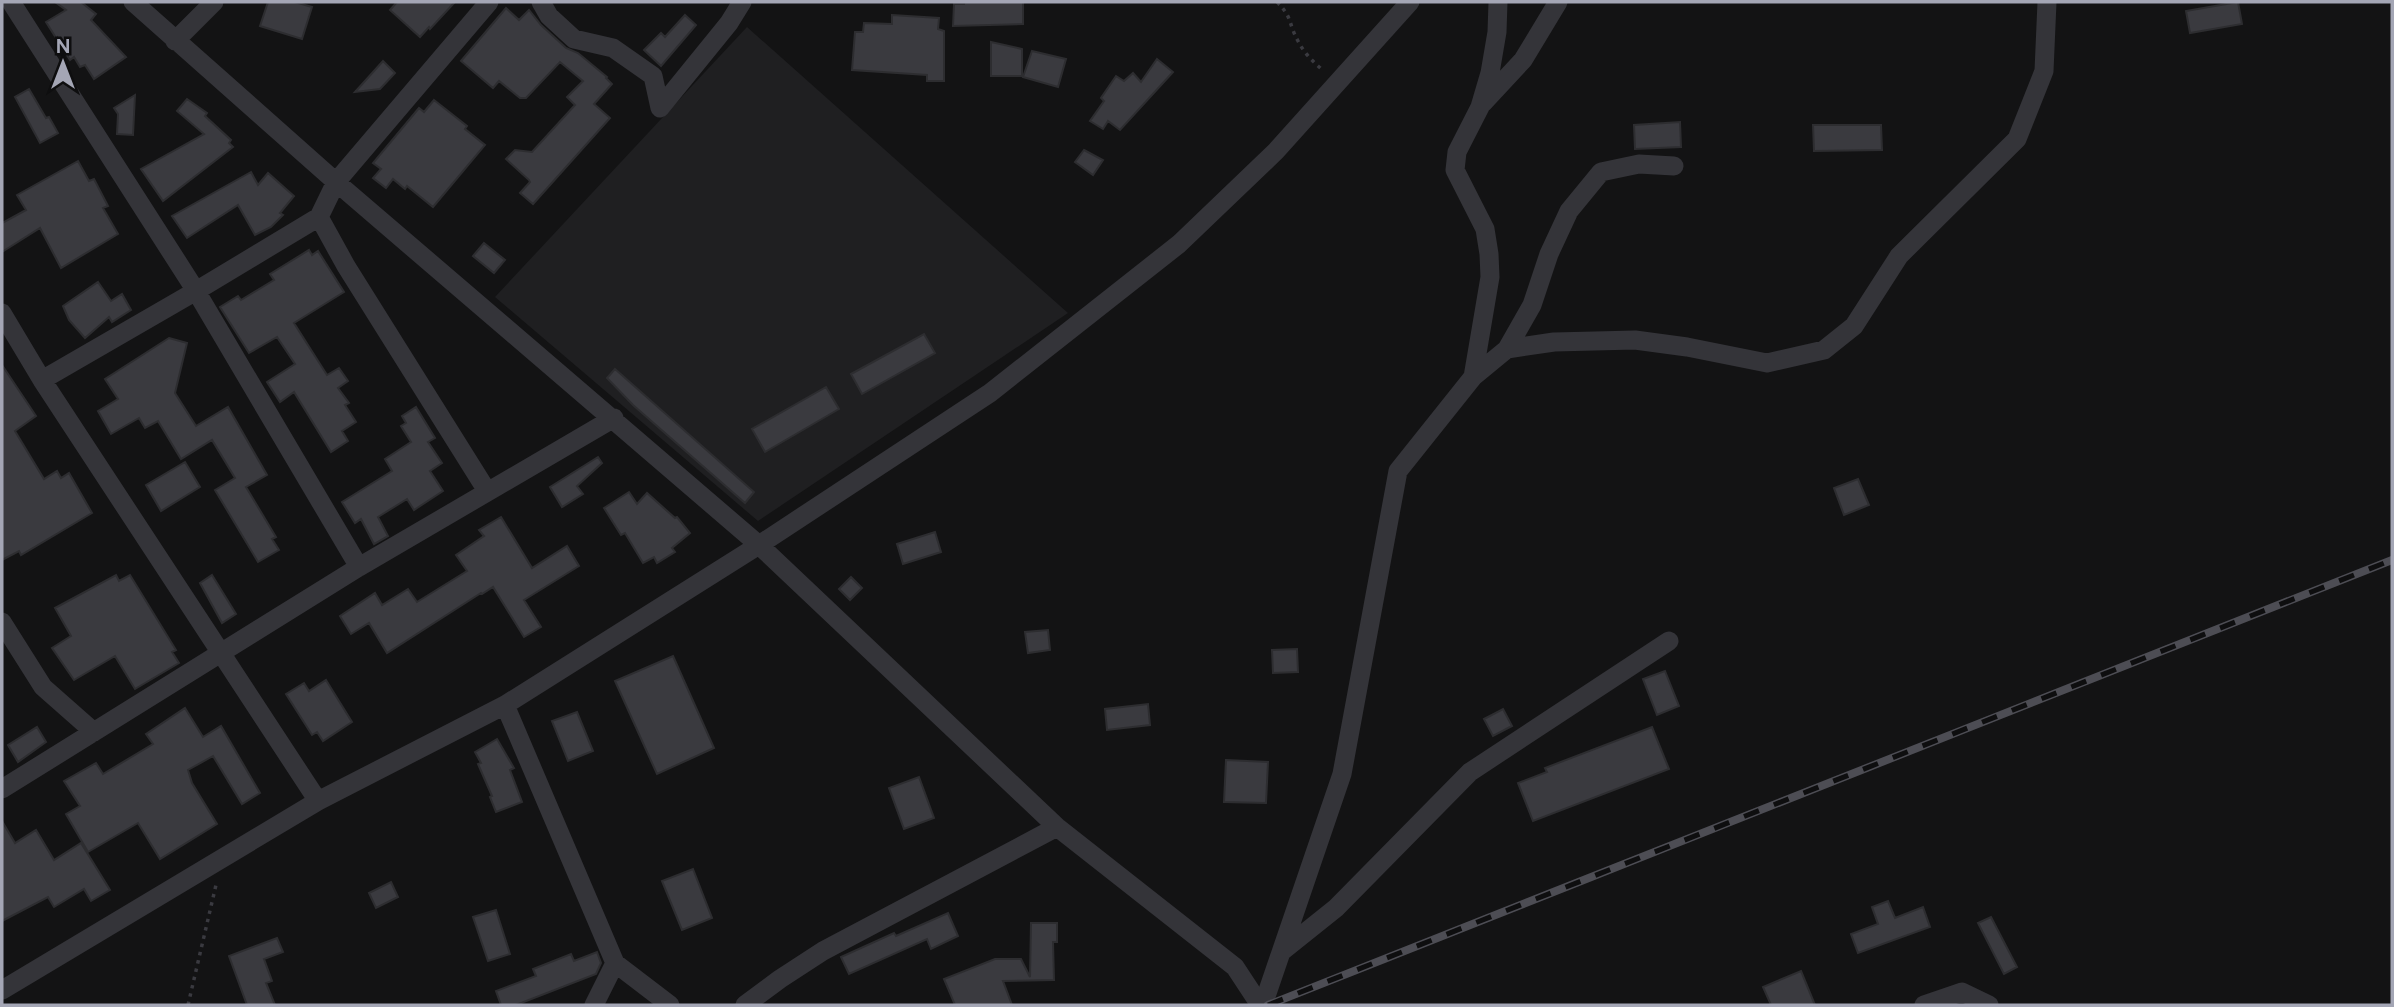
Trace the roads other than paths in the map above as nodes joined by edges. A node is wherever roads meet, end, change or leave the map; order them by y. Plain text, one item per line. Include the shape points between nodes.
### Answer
1 (11, 2) edge
2 (133, 2) edge
3 (214, 2) edge
4 (489, 2) edge
5 (541, 2) edge
6 (742, 2) edge
7 (1410, 2) edge
8 (1498, 2) edge
9 (1558, 2) edge
10 (2047, 2) edge
11 (175, 41) junction
12 (1480, 107) junction
13 (1674, 166) dead end
14 (336, 182) junction
15 (319, 217) junction
16 (196, 291) junction
17 (2, 313) edge
18 (1507, 349) junction
19 (1473, 377) junction
20 (42, 380) junction
21 (614, 418) junction
22 (486, 491) junction
23 (760, 545) junction
24 (359, 567) junction
25 (2, 622) edge
26 (1669, 641) dead end
27 (220, 653) junction
28 (505, 705) junction
29 (94, 732) junction
30 (2, 789) edge
31 (318, 801) junction
32 (1057, 827) junction
33 (1280, 952) junction
34 (615, 963) junction
35 (2, 990) edge
36 (594, 1005) edge
37 (670, 1005) edge
38 (745, 1005) edge
39 (1261, 1005) edge
40 (1924, 1005) edge
41 (1989, 1005) edge

1 - 16 street
2 - 11 street
3 - 11 street
4 - 14 street
5 - 6 street via 574,39 614,48 653,76 660,108
7 - 23 street via 1276,151 1179,244 990,393
8 - 12 street via 1490,74
9 - 12 street via 1522,60
10 - 18 street via 2044,71 2017,139 1899,256 1854,326 1824,350 1767,363 1635,340 1554,342
11 - 14 street
12 - 19 street via 1457,152 1455,170 1485,229 1489,254 1490,277
13 - 18 street via 1639,164 1601,172 1569,211 1532,305
14 - 15 street
14 - 21 street
15 - 16 street
15 - 22 street
16 - 20 street
16 - 24 street
17 - 20 street
18 - 19 street
19 - 33 street via 1398,471 1342,774
20 - 27 street
21 - 22 street
21 - 23 street
22 - 24 street
23 - 28 street
23 - 32 street
24 - 27 street
25 - 29 street via 43,687
26 - 33 street via 1470,772 1336,908
27 - 29 street
27 - 31 street
28 - 31 street
28 - 34 street
29 - 30 street
31 - 35 street
32 - 38 street via 823,951
32 - 39 street via 1235,967
33 - 39 street
34 - 36 street
34 - 37 street
40 - 41 street via 1962,992

